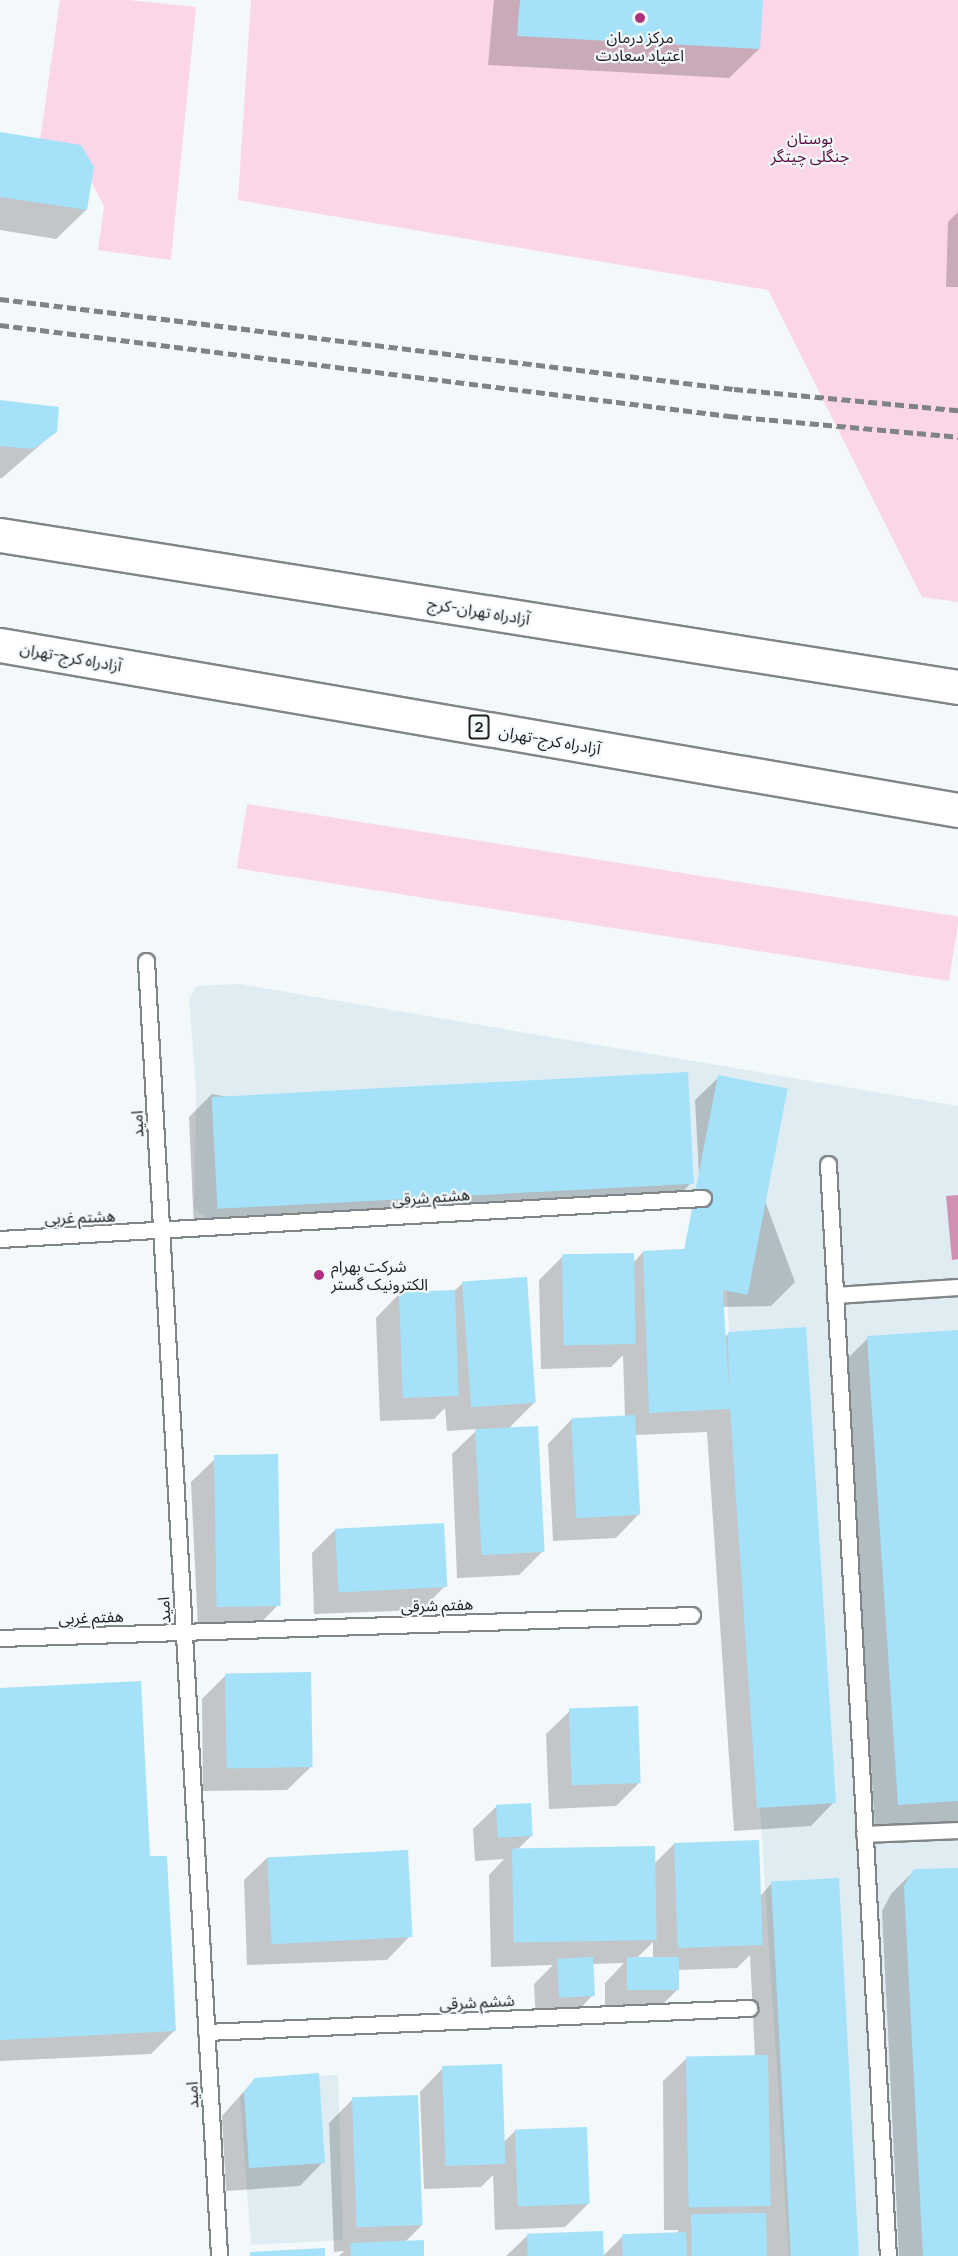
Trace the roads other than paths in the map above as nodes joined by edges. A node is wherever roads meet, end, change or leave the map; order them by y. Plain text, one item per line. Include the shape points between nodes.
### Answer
1 (0, 535) edge
2 (0, 645) edge
3 (958, 687) edge
4 (958, 810) edge
5 (146, 961) dead end
6 (828, 1164) dead end
7 (703, 1198) dead end
8 (161, 1232) junction
9 (0, 1239) edge
10 (958, 1287) edge
11 (835, 1295) junction
12 (692, 1615) dead end
13 (184, 1631) junction
14 (0, 1638) edge
15 (958, 1830) edge
16 (864, 1834) junction
17 (749, 2008) dead end
18 (206, 2032) junction
19 (219, 2256) edge
20 (888, 2256) edge

1 - 3 highway, آزادراه تهران-کرج
2 - 4 highway, آزادراه کرج-تهران / 2
5 - 8 lane, امید
6 - 11 lane
7 - 8 lane, هشتم شرقی
8 - 9 lane, هشتم غربی
8 - 13 lane, امید
10 - 11 lane
11 - 16 lane
12 - 13 lane, هفتم شرقی
13 - 14 lane, هفتم غربی
13 - 18 lane, امید
15 - 16 lane
16 - 20 lane
17 - 18 lane, ششم شرقی
18 - 19 lane, امید

